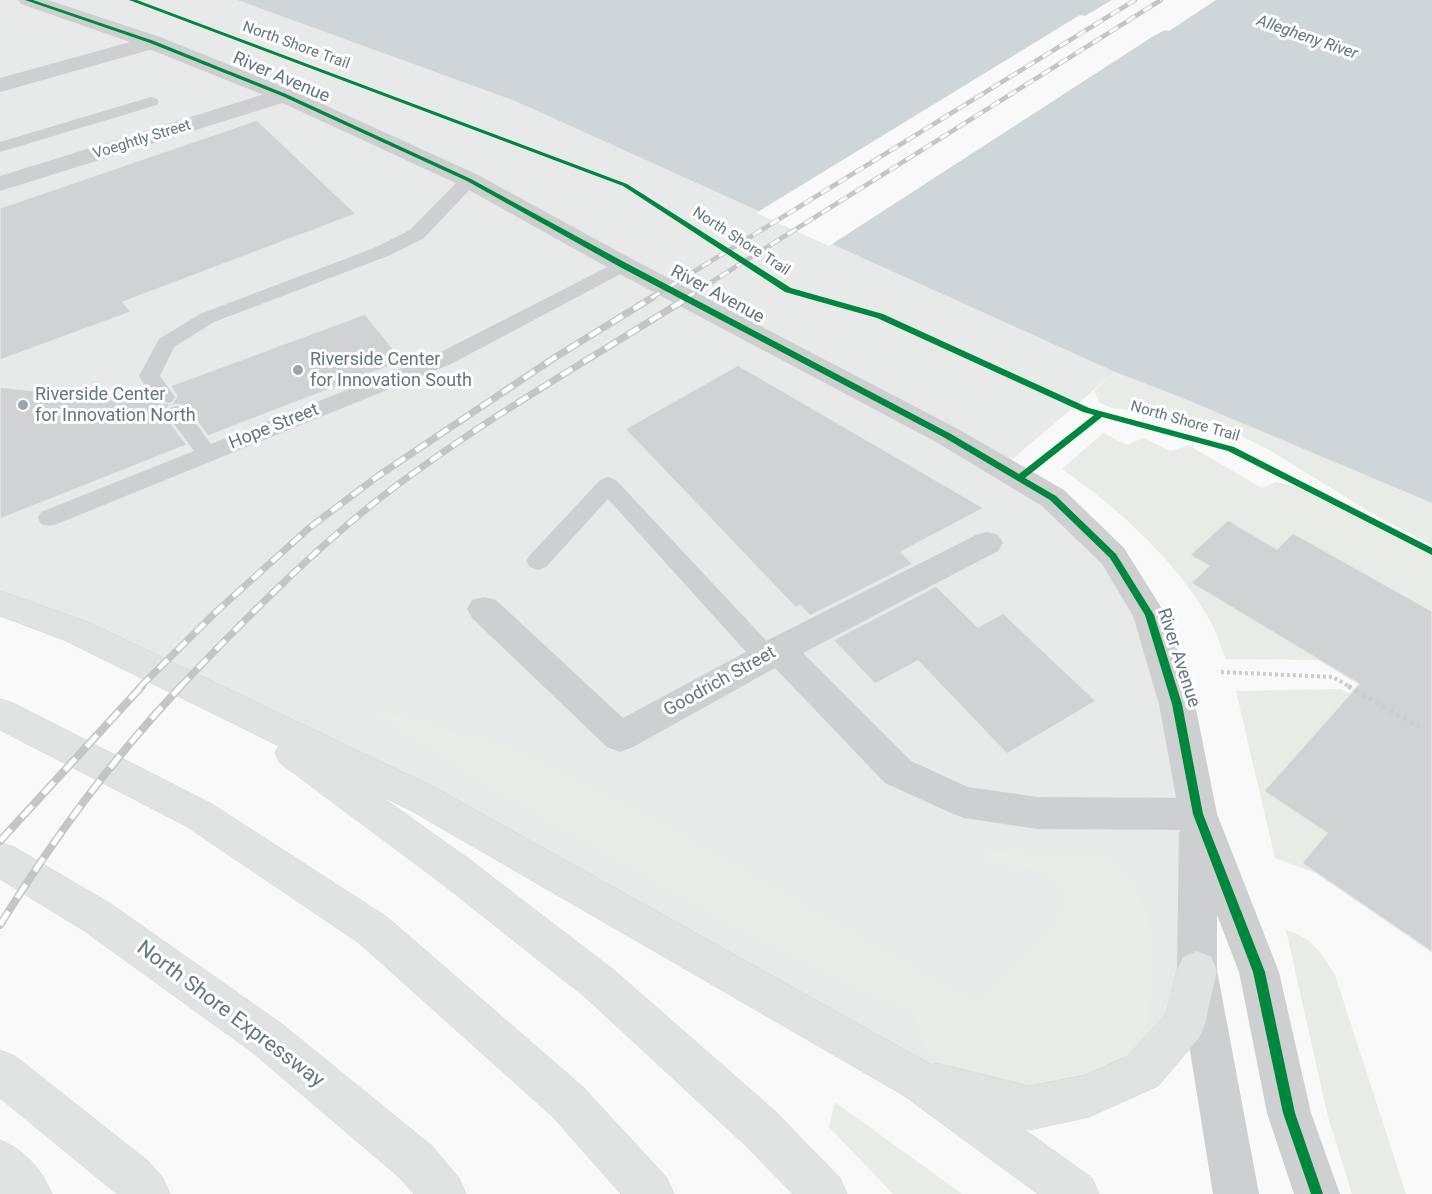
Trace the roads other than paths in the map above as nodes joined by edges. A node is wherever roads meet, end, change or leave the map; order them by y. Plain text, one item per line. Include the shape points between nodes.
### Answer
1 (28, 0) edge
2 (152, 42) junction
3 (0, 85) edge
4 (284, 95) junction
5 (151, 102) dead end
6 (0, 147) edge
7 (469, 180) junction
8 (0, 184) edge
9 (623, 265) junction
10 (207, 454) junction
11 (49, 518) dead end
12 (987, 543) dead end
13 (538, 561) dead end
14 (0, 603) edge
15 (484, 609) dead end
16 (772, 654) junction
17 (225, 704) junction
18 (0, 713) edge
19 (1198, 814) junction
20 (0, 859) edge
21 (1197, 970) junction
22 (0, 1071) edge
23 (918, 1080) junction
24 (0, 1162) edge
25 (29, 1194) edge
26 (147, 1194) edge
27 (443, 1194) edge
28 (651, 1194) edge
29 (824, 1194) edge
30 (1076, 1194) edge
31 (1236, 1194) edge
32 (1317, 1194) edge

1 - 2 street, River Avenue
2 - 3 street
2 - 4 street, River Avenue
4 - 7 street, River Avenue
4 - 8 street, Voeghtly Street
5 - 6 lane
7 - 9 street, River Avenue
7 - 10 lane via 417,234 381,252 207,318 166,343 149,376
9 - 10 lane, Hope Street via 444,359
9 - 19 street, River Avenue via 948,436 1053,498 1097,540 1113,556 1149,615 1177,704
10 - 11 lane, Hope Street
12 - 16 street, Goodrich Street
13 - 16 lane via 608,485
14 - 17 highway via 76,631
15 - 16 street, Goodrich Street via 620,737
16 - 19 street via 898,772 964,802 1038,813
17 - 23 highway via 423,799
17 - 29 highway via 455,871 600,984 760,1128
18 - 28 highway via 199,815 373,930 568,1102
19 - 21 street
19 - 32 street via 1259,972 1288,1113
20 - 27 highway, North Shore Expressway via 98,918 267,1038 416,1162
21 - 23 highway via 1184,1024 1143,1071 1089,1096 1029,1108
21 - 31 street
22 - 26 highway via 132,1177
23 - 30 highway
24 - 25 highway

